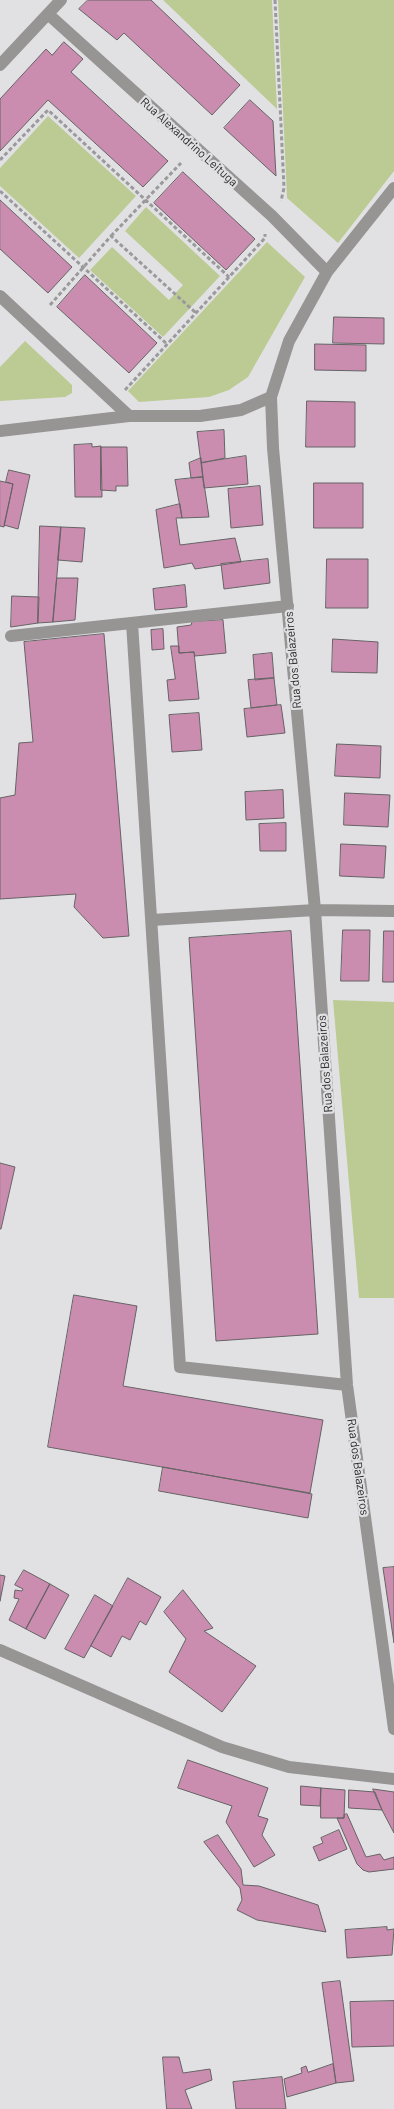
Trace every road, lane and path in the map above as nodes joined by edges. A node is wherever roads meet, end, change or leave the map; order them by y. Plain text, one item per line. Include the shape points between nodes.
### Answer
1 (61, 0) edge
2 (275, 0) edge
3 (48, 14) junction
4 (0, 65) edge
5 (0, 160) edge
6 (181, 163) dead end
7 (394, 188) edge
8 (0, 191) edge
9 (145, 201) junction
10 (279, 208) dead end
11 (266, 231) dead end
12 (111, 236) junction
13 (82, 268) junction
14 (328, 272) junction
15 (229, 277) junction
16 (0, 296) edge
17 (50, 305) dead end
18 (196, 313) junction
19 (167, 344) junction
20 (125, 390) dead end
21 (270, 397) junction
22 (130, 416) junction
23 (0, 431) edge
24 (288, 606) junction
25 (132, 623) junction
26 (11, 636) dead end
27 (315, 910) junction
28 (394, 911) edge
29 (152, 920) junction
30 (347, 1384) junction
31 (0, 1650) edge
32 (394, 1729) edge
33 (394, 1779) edge

1 - 3 street
2 - 10 path via 284,188
3 - 4 street
3 - 14 street, Rua Alexandrino Leituga via 272,216
5 - 9 path via 48,110
6 - 9 path
7 - 14 street
8 - 13 path
9 - 12 path
9 - 15 path
11 - 15 path via 265,238
12 - 13 path
12 - 18 path
13 - 17 path
13 - 19 path
14 - 21 street via 289,341
15 - 18 path
16 - 22 street
18 - 19 path
19 - 20 path
21 - 22 street via 241,410 200,416
21 - 24 street, Rua dos Balazeiros
22 - 23 street
24 - 25 street
24 - 27 street, Rua dos Balazeiros
25 - 26 street
25 - 29 street
27 - 28 street
27 - 29 street
27 - 30 street, Rua dos Balazeiros
29 - 30 street via 180,1367
30 - 32 street, Rua dos Balazeiros
31 - 33 street via 222,1747 289,1767

